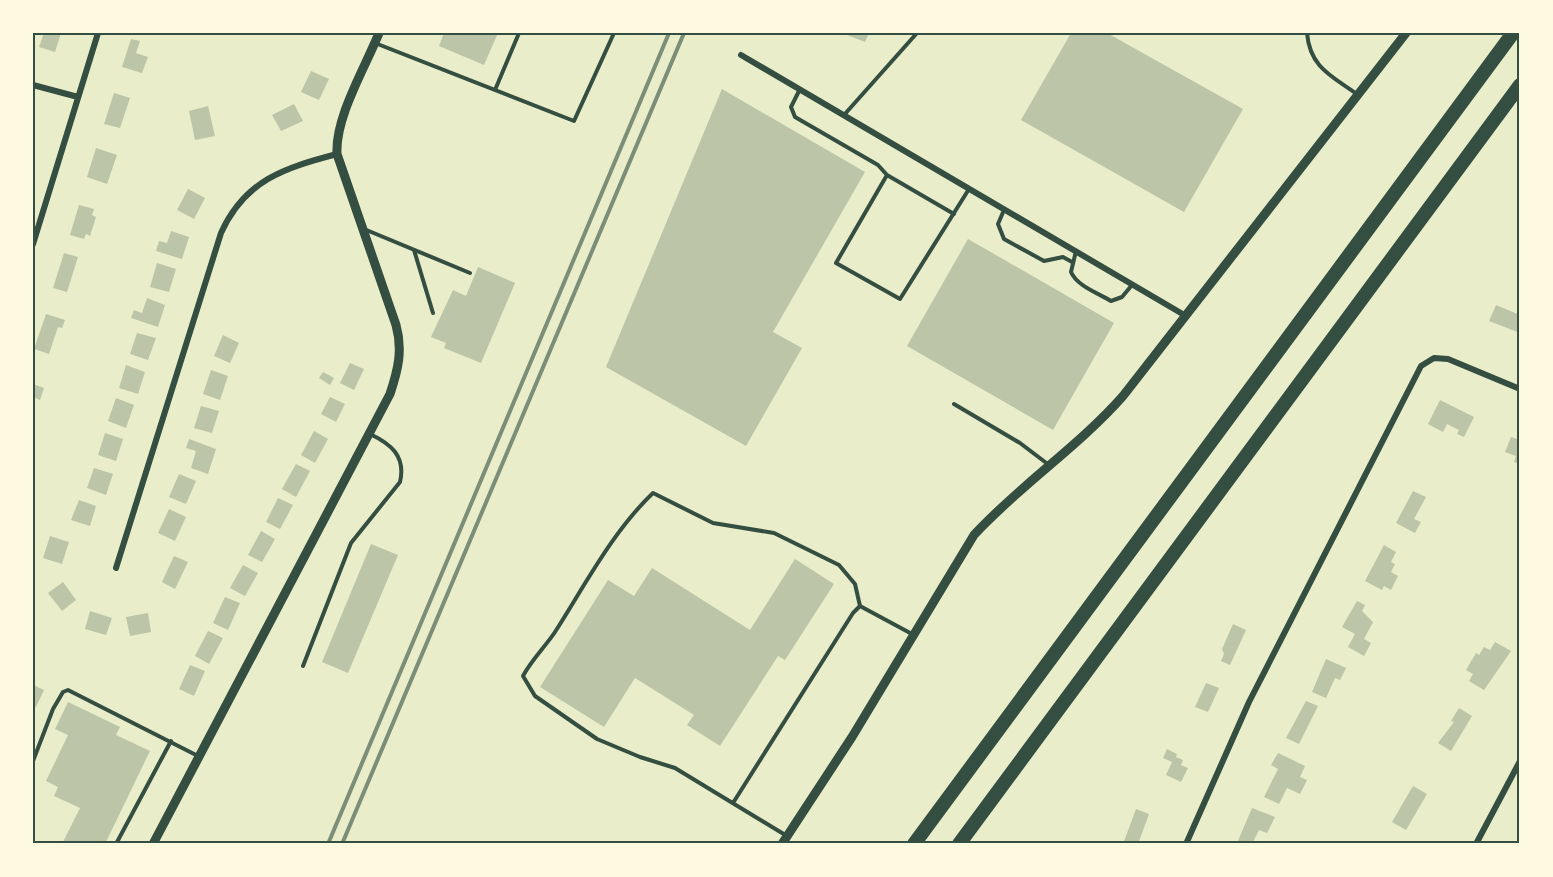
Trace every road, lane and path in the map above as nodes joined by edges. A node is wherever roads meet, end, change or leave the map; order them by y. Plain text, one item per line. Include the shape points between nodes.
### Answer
1 (98, 33) edge
2 (379, 33) edge
3 (519, 33) edge
4 (614, 33) edge
5 (917, 33) edge
6 (1307, 33) edge
7 (1406, 33) edge
8 (1513, 33) edge
9 (375, 43) junction
10 (741, 55) dead end
11 (33, 85) edge
12 (1520, 85) edge
13 (800, 89) junction
14 (495, 90) junction
15 (1359, 95) junction
16 (78, 98) junction
17 (844, 115) junction
18 (337, 154) junction
19 (887, 175) junction
20 (970, 189) junction
21 (1004, 209) junction
22 (954, 214) junction
23 (364, 228) junction
24 (33, 244) edge
25 (413, 250) junction
26 (1076, 251) junction
27 (1072, 262) junction
28 (470, 273) dead end
29 (1133, 285) junction
30 (433, 313) dead end
31 (1186, 316) junction
32 (1520, 389) edge
33 (954, 404) dead end
34 (369, 434) junction
35 (1050, 465) junction
36 (116, 568) dead end
37 (860, 606) junction
38 (914, 634) junction
39 (303, 666) dead end
40 (171, 741) junction
41 (199, 757) junction
42 (33, 761) edge
43 (1520, 761) edge
44 (733, 803) junction
45 (785, 840) edge
46 (116, 844) edge
47 (153, 844) edge
48 (914, 844) edge
49 (959, 844) edge
50 (1186, 844) edge
51 (1476, 844) edge

1 - 16 street
2 - 9 street
3 - 14 lane
4 - 14 lane via 574,122
5 - 17 lane
6 - 15 lane via 1308,49 1318,66
7 - 15 street
8 - 48 highway
9 - 14 lane
9 - 18 street via 340,124
10 - 13 street
11 - 16 street
12 - 49 highway
13 - 17 street
13 - 19 lane via 791,108 795,117 878,165
15 - 31 street
16 - 24 street
17 - 20 street
18 - 23 street
18 - 36 street via 306,162 261,182 228,217
19 - 22 lane
19 - 22 lane via 836,263 850,272 900,299
20 - 21 street
20 - 22 lane
21 - 26 street
21 - 27 lane via 998,224 1004,239 1044,261 1063,257
23 - 25 lane
23 - 34 street via 400,346 390,394
25 - 28 lane
25 - 30 lane
26 - 27 lane
26 - 29 street
27 - 29 lane via 1073,277 1111,301 1122,297
29 - 31 street
31 - 35 street via 1099,424
32 - 50 street via 1448,359 1434,358 1421,366 1249,702
33 - 35 lane
34 - 39 lane via 394,448 401,463 400,482 351,543
34 - 41 street
35 - 38 street via 974,535
37 - 38 lane
37 - 44 lane
37 - 44 lane via 855,584 838,565 774,533 713,523 653,493 639,506 551,638 534,657 523,676 535,696 597,739 675,768
38 - 45 street
40 - 41 lane
40 - 42 lane via 68,690 53,709
40 - 46 lane
41 - 47 street
43 - 51 street
44 - 45 lane

